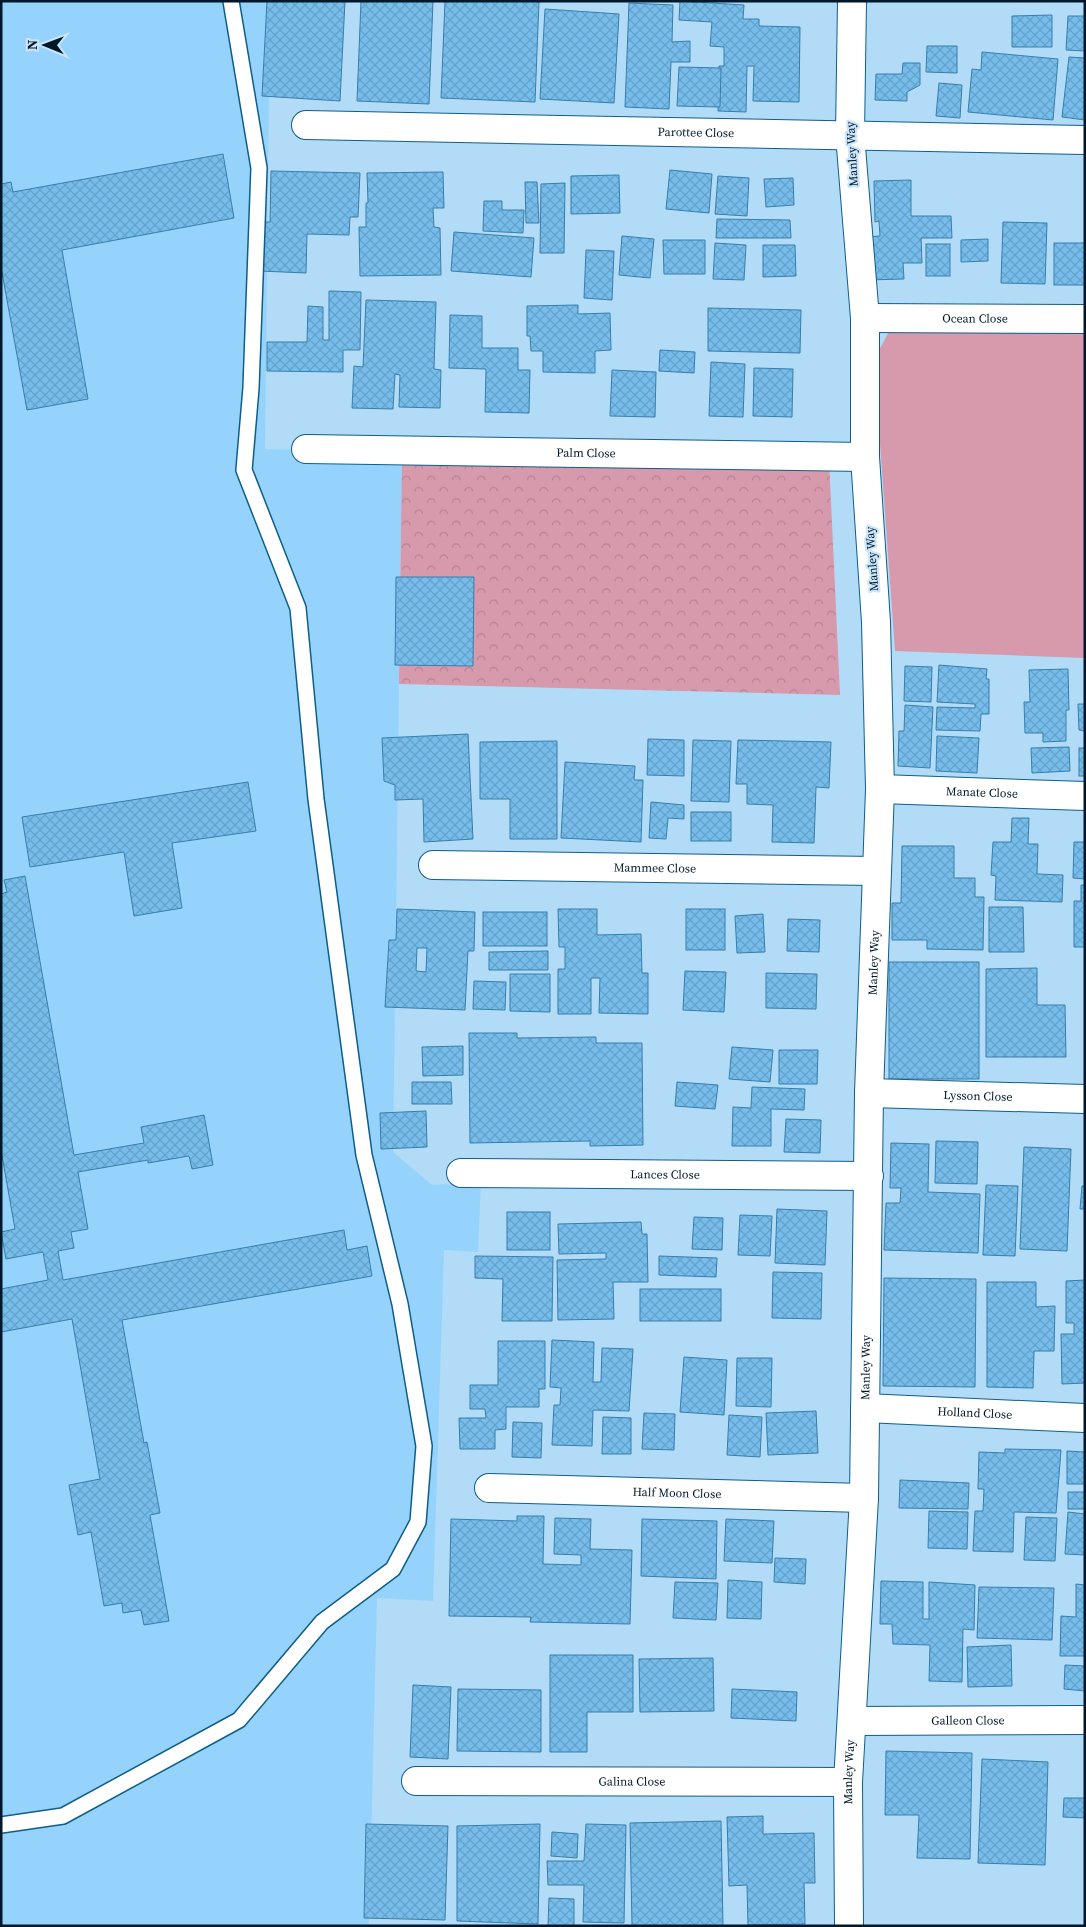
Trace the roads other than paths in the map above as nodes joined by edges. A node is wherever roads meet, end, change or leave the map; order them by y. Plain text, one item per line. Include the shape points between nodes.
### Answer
1 (231, 1) edge
2 (852, 1) edge
3 (306, 125) dead end
4 (850, 135) junction
5 (1085, 140) edge
6 (865, 318) junction
7 (1085, 319) edge
8 (306, 449) dead end
9 (866, 457) junction
10 (880, 789) junction
11 (1085, 796) edge
12 (434, 865) dead end
13 (876, 871) junction
14 (870, 1094) junction
15 (1085, 1099) edge
16 (461, 1173) dead end
17 (869, 1176) junction
18 (865, 1408) junction
19 (1085, 1418) edge
20 (489, 1488) dead end
21 (864, 1498) junction
22 (1085, 1720) edge
23 (852, 1721) junction
24 (416, 1781) dead end
25 (848, 1782) junction
26 (1, 1824) edge
27 (849, 1926) edge

1 - 26 lane via 259,168 251,388 244,470 298,608 316,799 364,1155 400,1304 424,1446 418,1522 393,1569 322,1622 239,1720 63,1816
2 - 4 street, Manley Way
3 - 4 street, Parottee Close
4 - 5 street, Parottee Close
4 - 6 street, Manley Way
6 - 7 street, Ocean Close
6 - 9 street, Manley Way
8 - 9 street, Palm Close
9 - 10 street, Manley Way via 876,622
10 - 11 street, Manate Close
10 - 13 street, Manley Way
12 - 13 street, Mammee Close
13 - 14 street, Manley Way
14 - 15 street, Lysson Close
14 - 17 street, Manley Way
16 - 17 street, Lances Close
17 - 18 street, Manley Way
18 - 19 street, Holland Close
18 - 21 street, Manley Way
20 - 21 street, Half Moon Close
21 - 23 street, Manley Way
22 - 23 street, Galleon Close
23 - 25 street, Manley Way
24 - 25 street, Galina Close
25 - 27 street, Manley Way

